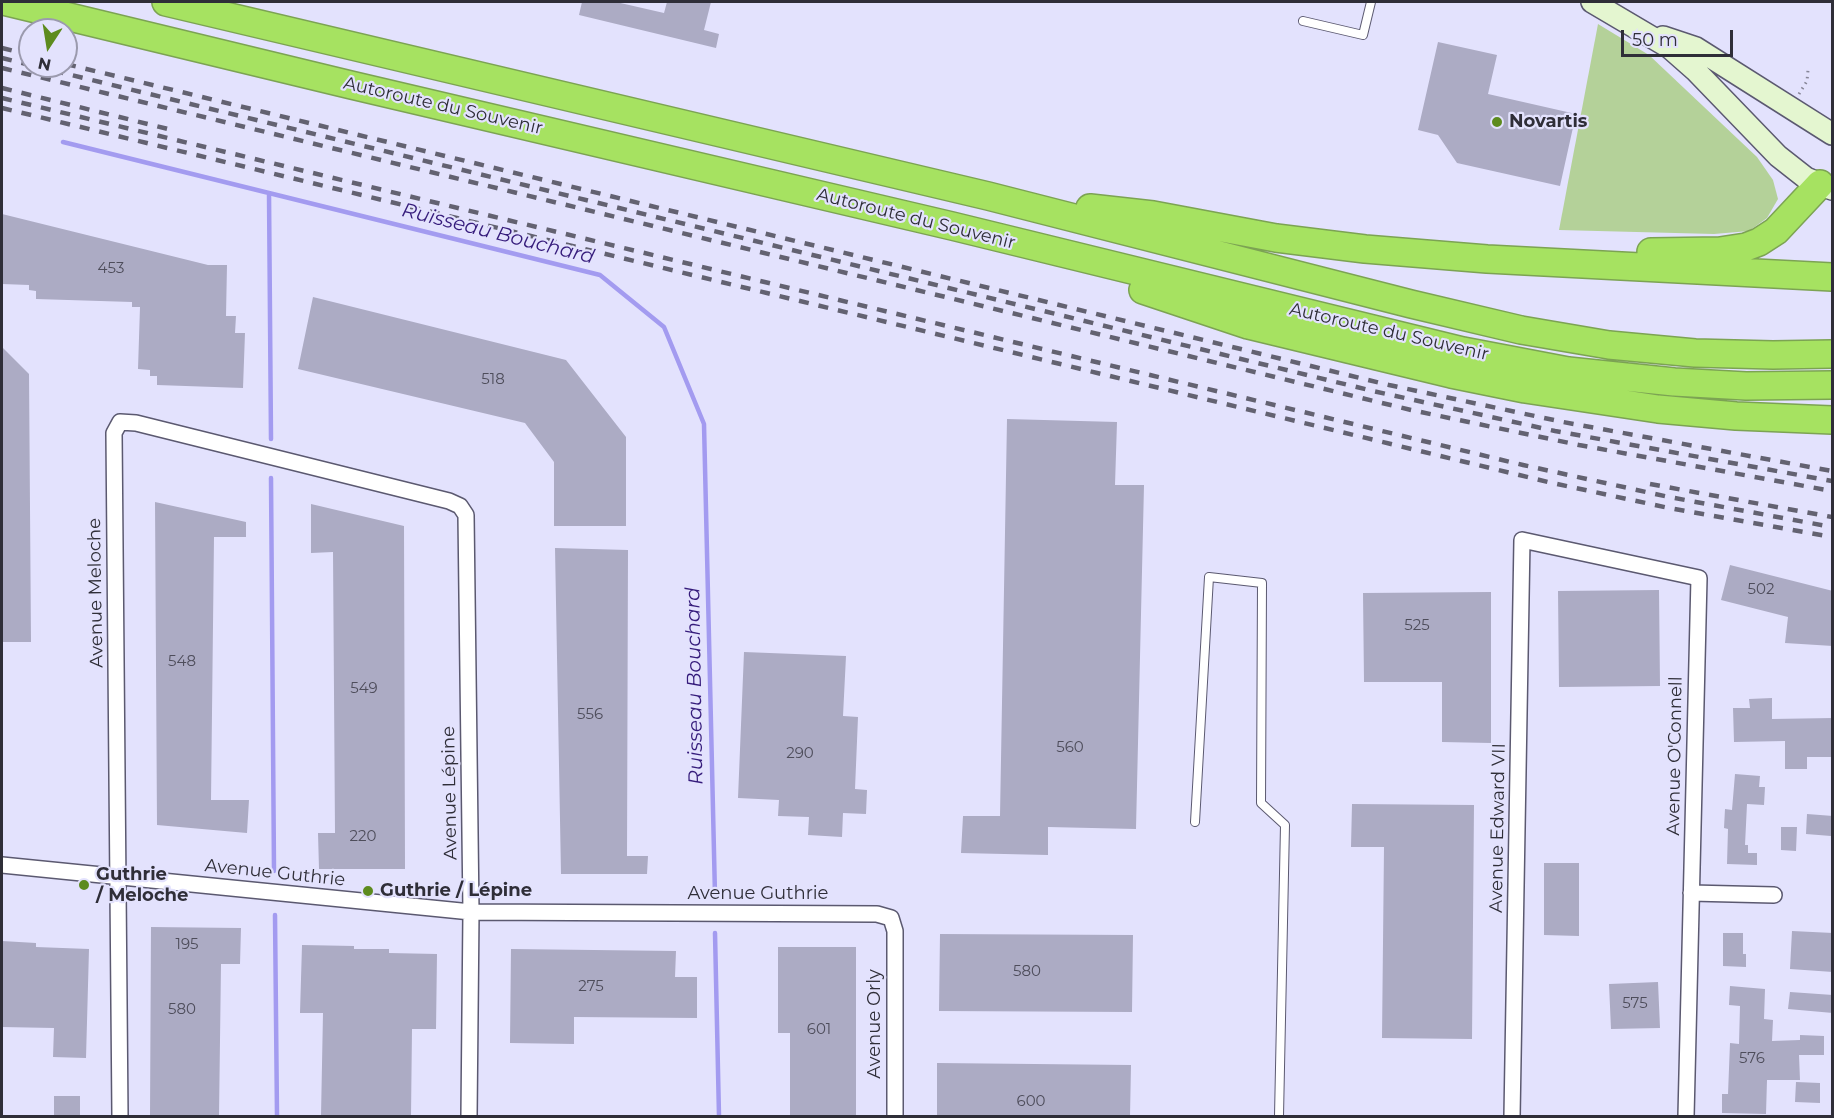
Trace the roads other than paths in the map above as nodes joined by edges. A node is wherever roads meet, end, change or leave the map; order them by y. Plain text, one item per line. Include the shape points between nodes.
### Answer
1 (7, 2) edge
2 (166, 2) edge
3 (1371, 2) edge
4 (1592, 2) edge
5 (1303, 21) dead end
6 (1640, 29) junction
7 (1833, 134) edge
8 (1828, 182) edge
9 (988, 196) junction
10 (951, 226) junction
11 (1564, 263) junction
12 (1833, 277) edge
13 (1833, 354) edge
14 (1833, 385) edge
15 (1833, 420) edge
16 (460, 506) joint
17 (1522, 540) joint
18 (1195, 822) dead end
19 (2, 865) edge
20 (118, 877) junction
21 (1691, 893) junction
22 (1774, 895) dead end
23 (471, 912) junction
24 (895, 931) joint
25 (120, 1116) edge
26 (469, 1116) edge
27 (895, 1116) edge
28 (1279, 1116) edge
29 (1512, 1116) edge
30 (1686, 1116) edge

1 - 10 highway, Autoroute du Souvenir
2 - 9 highway, Autoroute du Souvenir
3 - 5 lane via 1363,35
4 - 6 main road
6 - 7 main road via 1696,48
6 - 8 main road via 1695,70 1778,156 1806,178
8 - 11 highway via 1776,231 1746,247 1655,251
9 - 11 highway via 1154,215 1338,247
9 - 13 highway, Autoroute du Souvenir via 1411,304 1557,337 1695,353
10 - 14 highway, Autoroute du Souvenir via 1534,365 1693,384
10 - 15 highway via 1248,325 1477,380 1658,409
11 - 12 highway
16 - 20 street, Avenue Meloche via 428,495 120,422 114,433
16 - 23 street, Avenue Lépine via 466,515
17 - 21 street, Avenue O'Connell via 1699,578
17 - 29 street, Avenue Edward VII
18 - 28 lane via 1209,577 1262,583 1261,802 1285,825
19 - 20 street, Avenue Guthrie
20 - 23 street, Avenue Guthrie
20 - 25 street, Avenue Meloche
21 - 22 street
21 - 30 street, Avenue O'Connell
23 - 24 street, Avenue Guthrie via 877,914 891,918
23 - 26 street, Avenue Lépine
24 - 27 street, Avenue Orly

